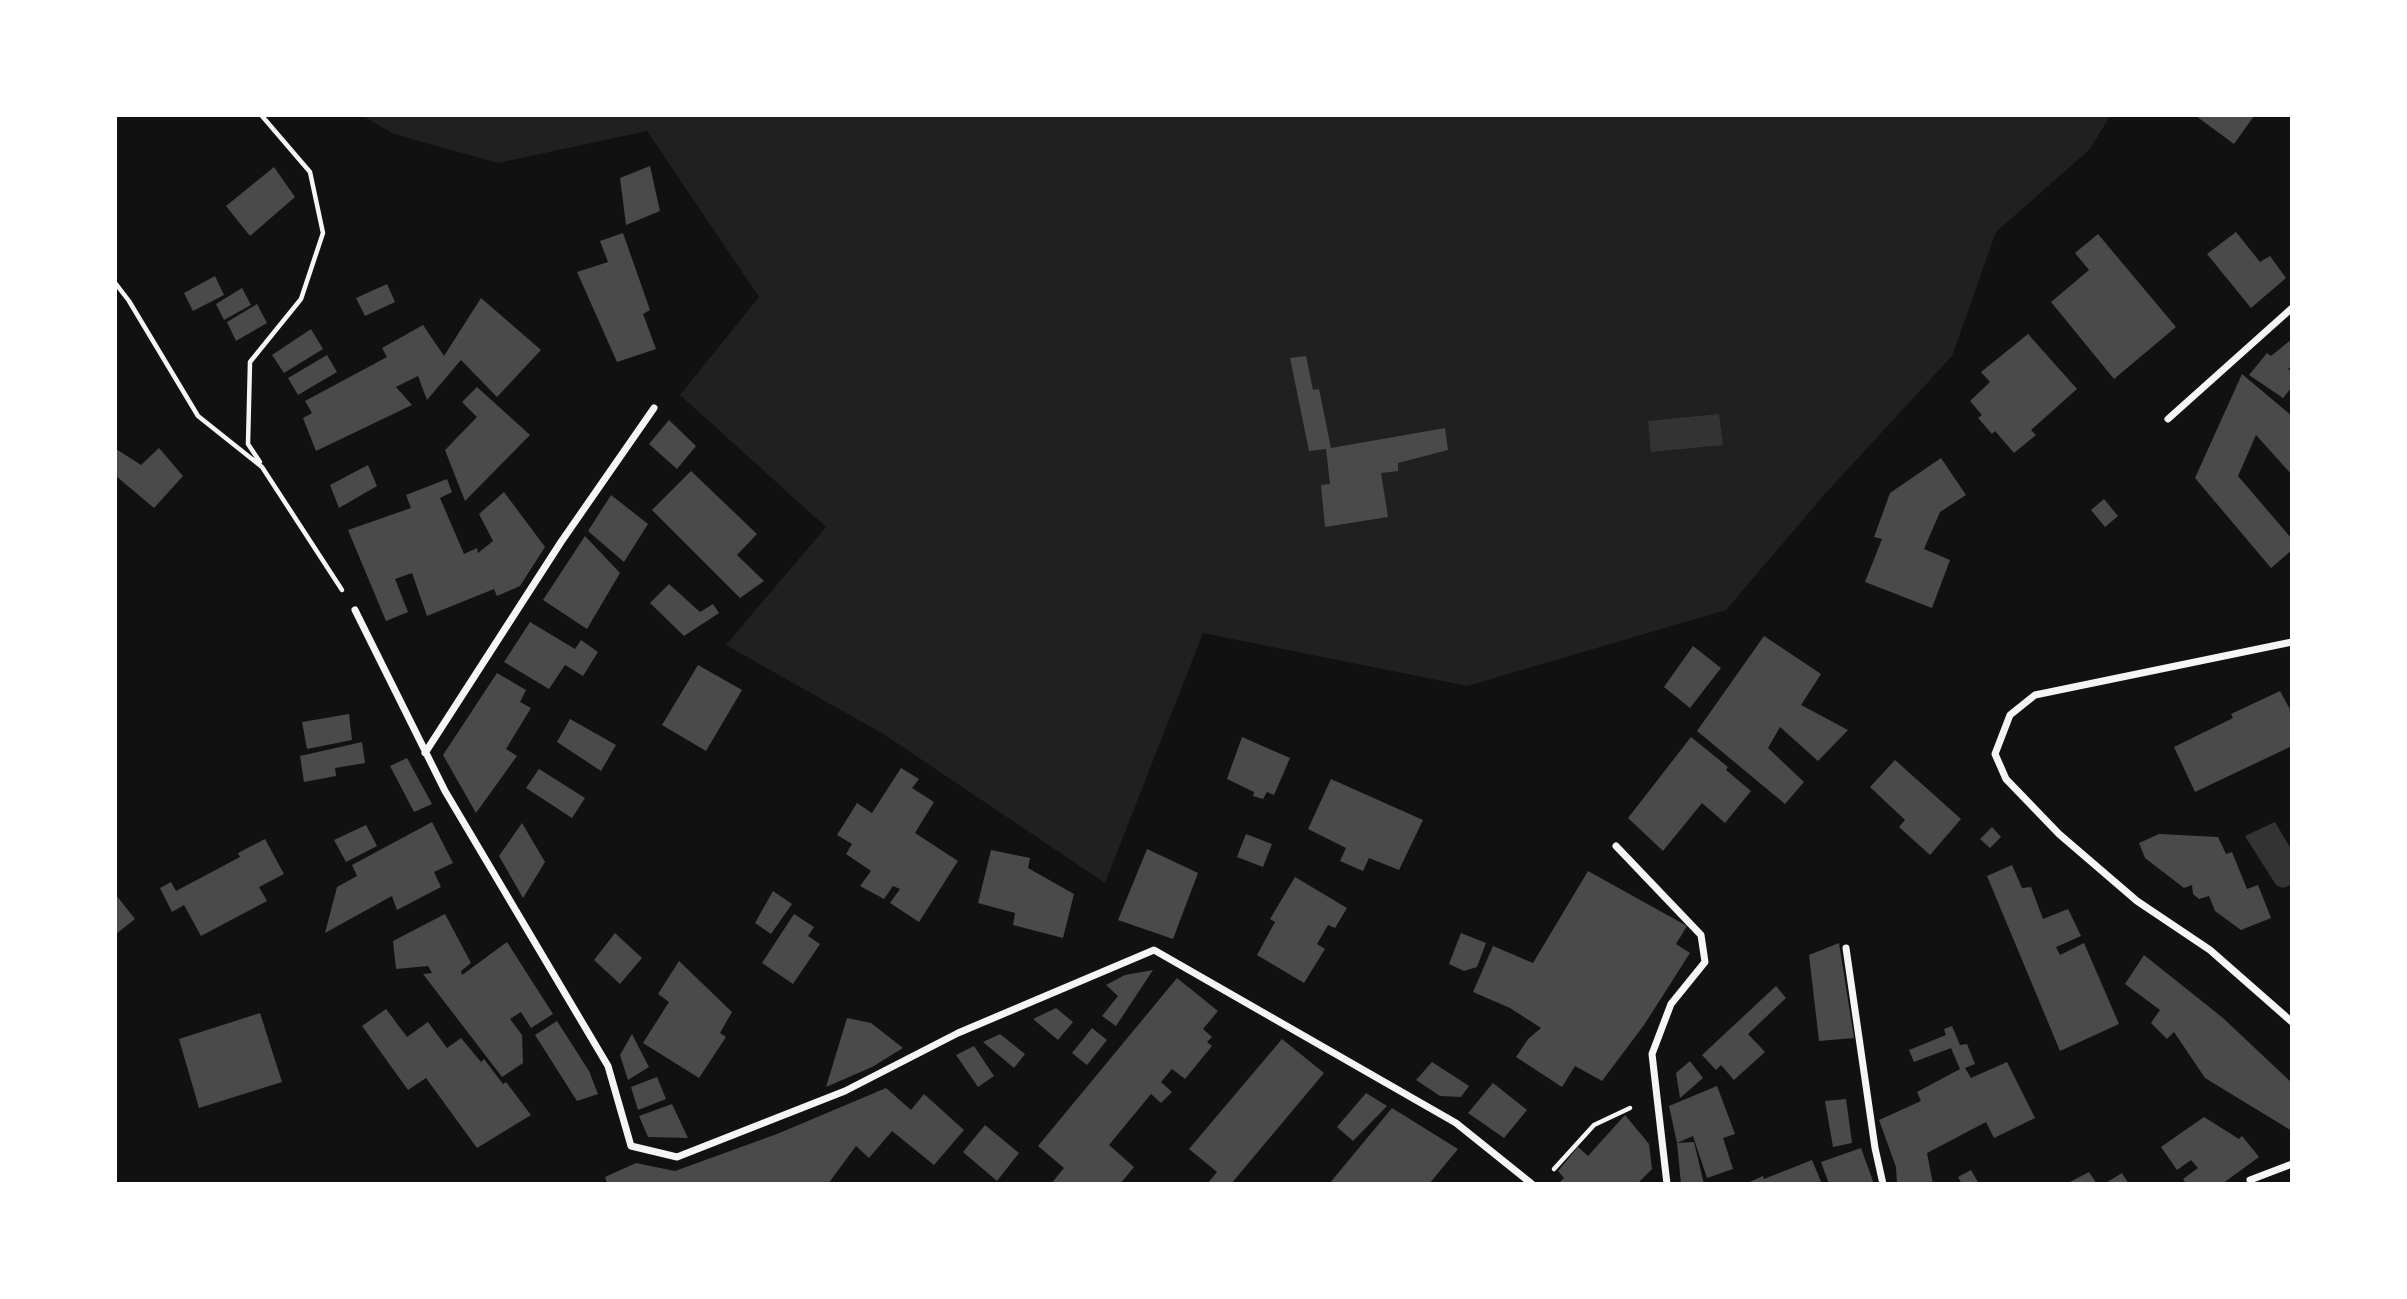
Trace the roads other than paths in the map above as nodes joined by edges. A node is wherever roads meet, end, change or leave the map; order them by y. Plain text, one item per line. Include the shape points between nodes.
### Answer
1 (2291, 308) edge
2 (654, 408) dead end
3 (2168, 419) dead end
4 (355, 610) road end
5 (2291, 642) edge
6 (425, 753) junction
7 (1616, 846) dead end
8 (1846, 948) dead end
9 (2291, 1022) edge
10 (2291, 1164) edge
11 (2250, 1180) dead end
12 (1532, 1184) edge
13 (1667, 1184) edge
14 (1883, 1184) edge

1 - 3 street
2 - 6 street
4 - 6 street
5 - 9 street via 2035,695 2010,715 1995,754 2006,779 2059,834 2137,901 2210,950
6 - 12 street via 608,1066 631,1146 677,1157 845,1091 958,1033 1154,950 1456,1123
7 - 13 street via 1701,935 1705,962 1671,1004 1652,1054
8 - 14 street
10 - 11 street

